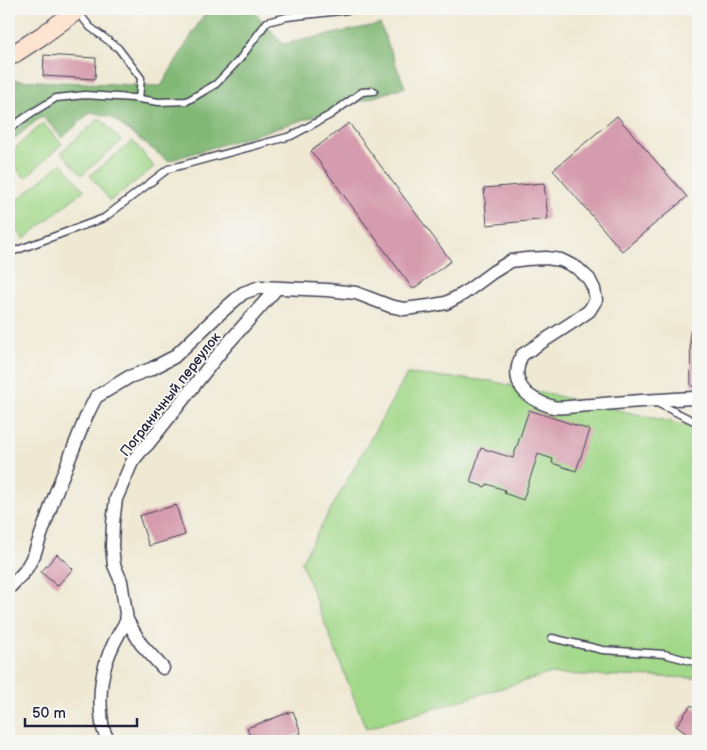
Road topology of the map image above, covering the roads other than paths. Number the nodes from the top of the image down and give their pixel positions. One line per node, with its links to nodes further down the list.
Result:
1 (358, 9): 5 (lane)
2 (78, 10): 3 (street); 5 (lane)
3 (9, 57)
4 (374, 91): 7 (lane)
5 (138, 99): 6 (lane)
6 (9, 129)
7 (9, 253)
8 (276, 288): 10 (street); 12 (street); 13 (street, Пограничный переулок)
9 (698, 398): 10 (street)
10 (649, 400): 11 (lane)
11 (698, 422)
12 (9, 588)
13 (127, 620): 16 (street, Пограничный переулок); 17 (street)
14 (552, 638): 15 (lane)
15 (698, 663)
16 (163, 668)
17 (109, 741)

